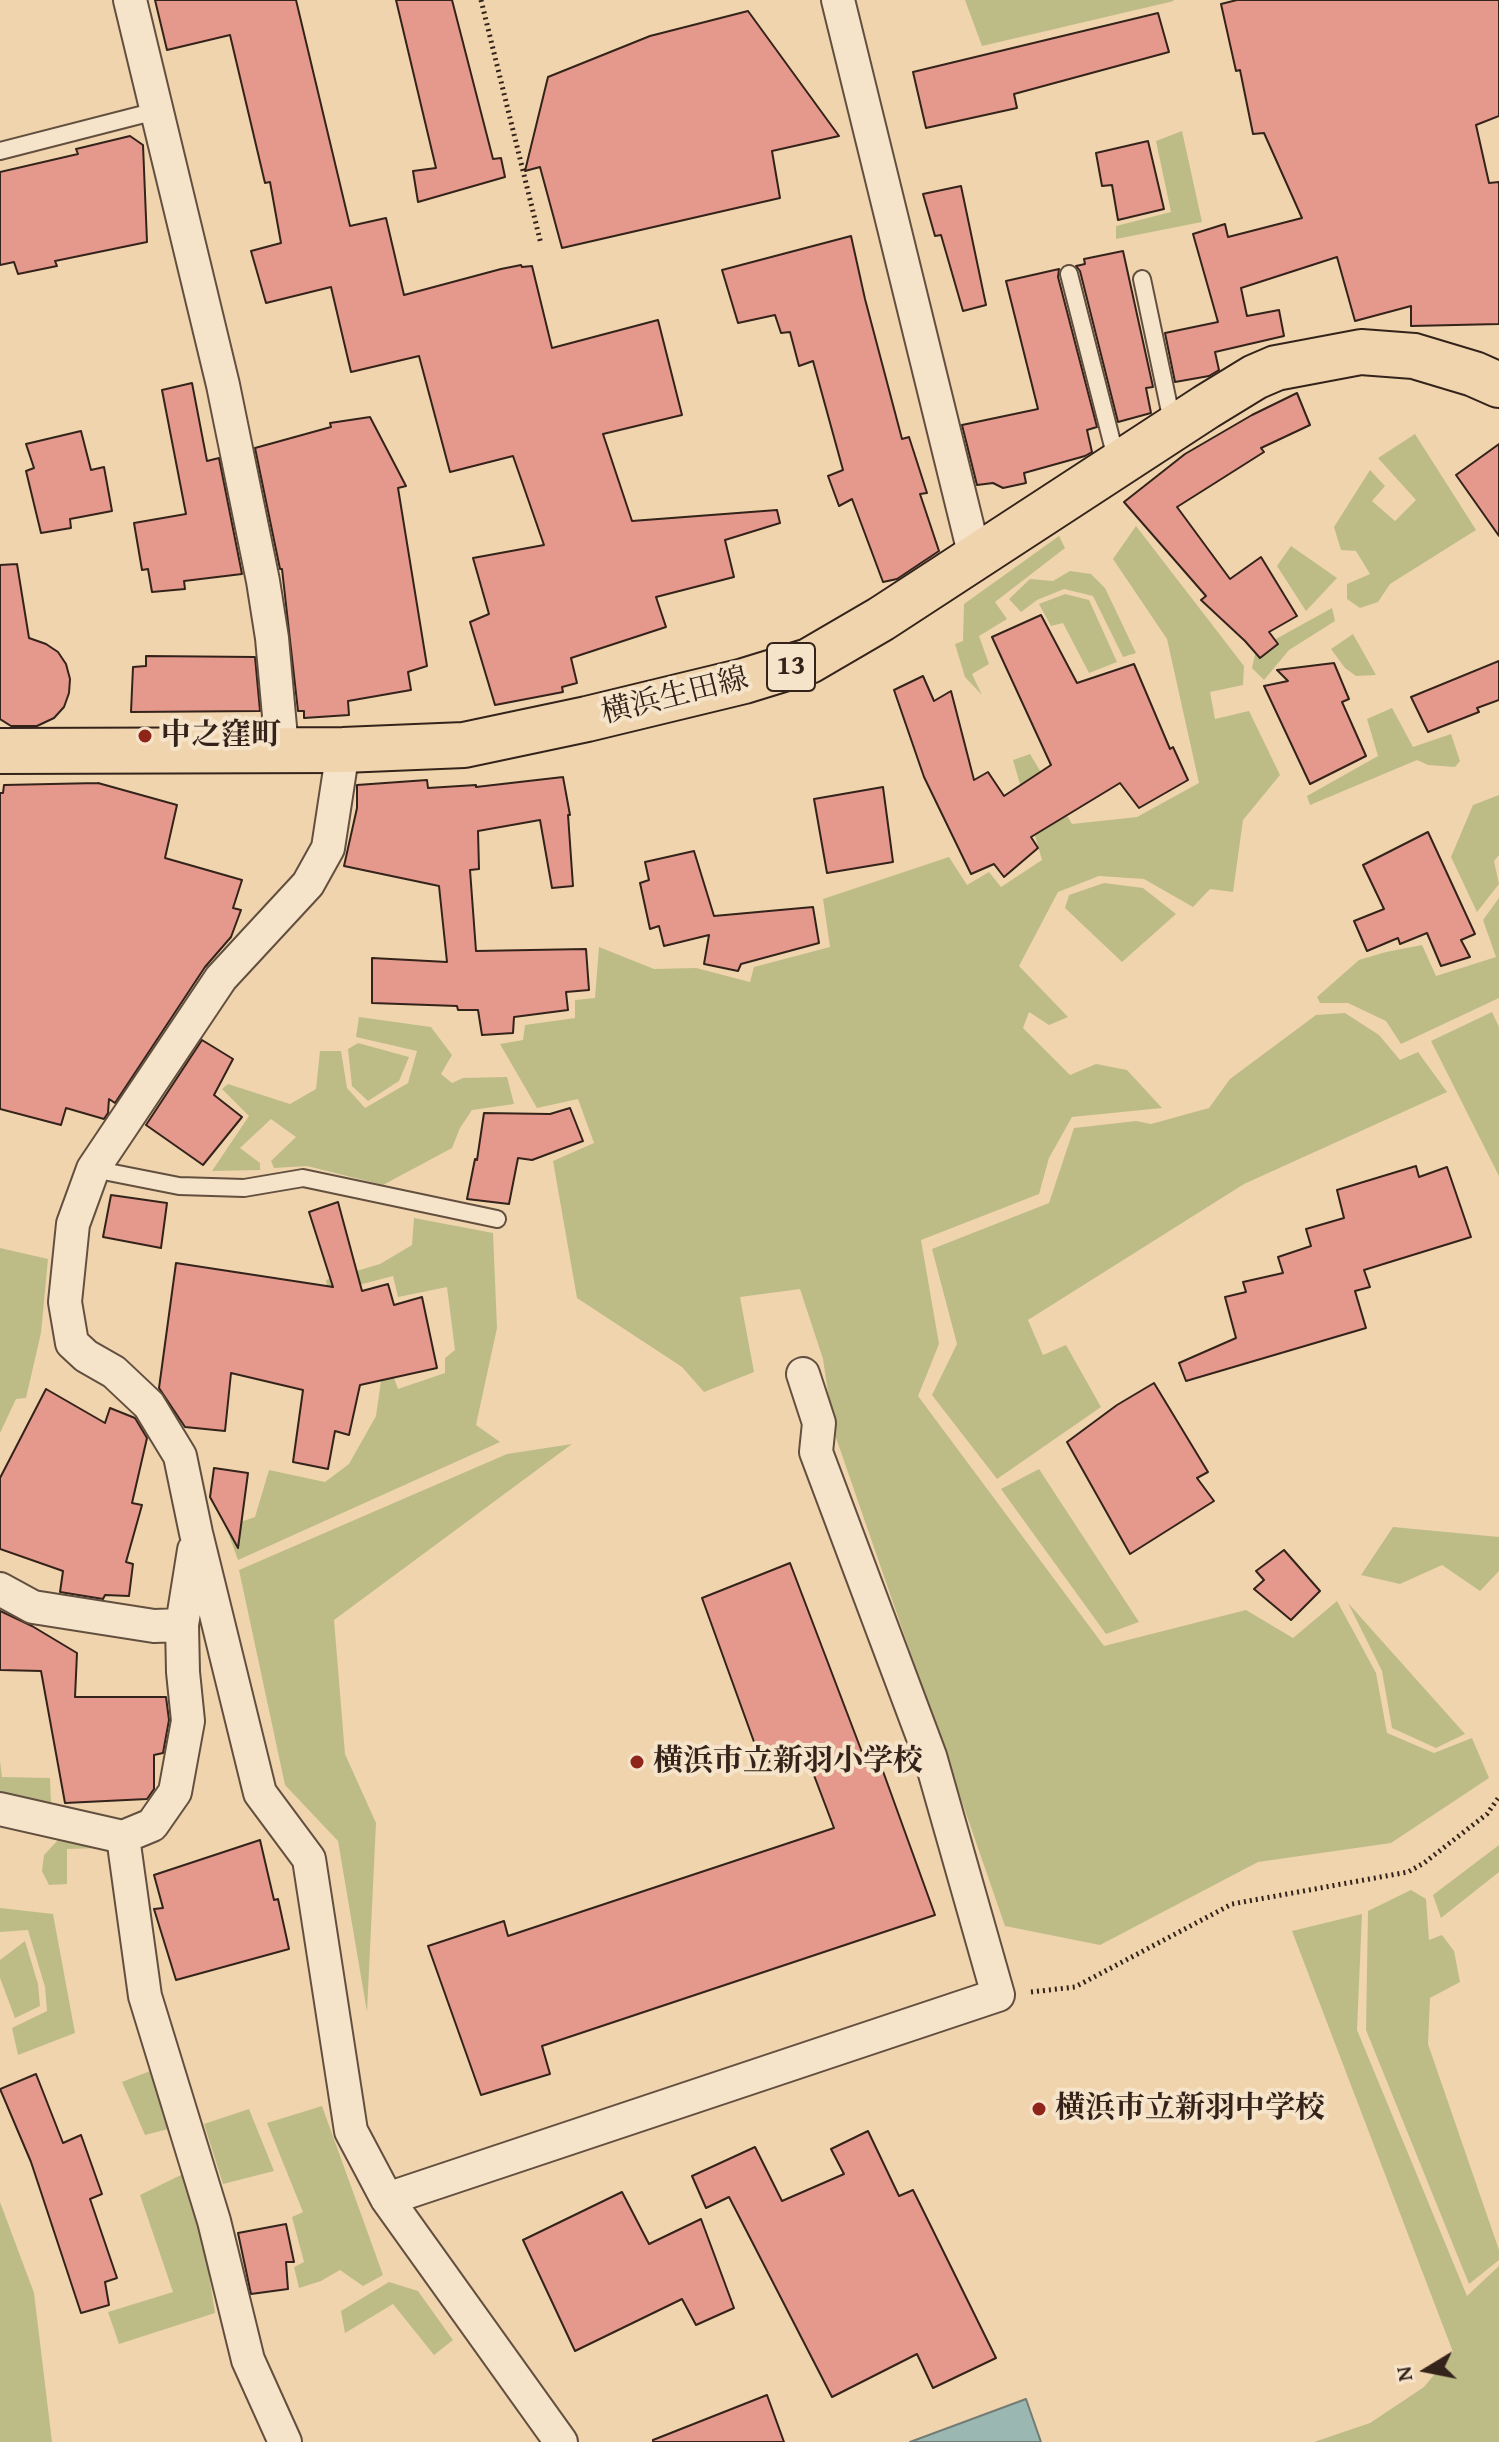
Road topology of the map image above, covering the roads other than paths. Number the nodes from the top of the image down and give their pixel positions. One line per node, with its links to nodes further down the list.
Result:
1 (130, 0): 3 (street)
2 (838, 0): 10 (street)
3 (156, 111): 4 (lane); 11 (street)
4 (0, 151)
5 (1069, 274): 9 (lane)
6 (1142, 279): 8 (lane)
7 (1499, 385): 8 (main road, 横浜生田線 / 13)
8 (1173, 428): 9 (main road, 横浜生田線 / 13)
9 (1118, 464): 10 (main road, 横浜生田線 / 13)
10 (975, 557): 12 (main road, 横浜生田線 / 13)
11 (282, 749): 12 (main road, 横浜生田線 / 13); 13 (main road, 横浜生田線 / 13)
12 (343, 750): 14 (street)
13 (0, 751)
14 (93, 1169): 15 (lane); 17 (street)
15 (497, 1219)
16 (803, 1374): 22 (street)
17 (196, 1533): 19 (street); 22 (street)
18 (0, 1589): 19 (street)
19 (182, 1625): 21 (street)
20 (8, 1815): 21 (street)
21 (123, 1837): 23 (street)
22 (387, 2199): 24 (street)
23 (285, 2442)
24 (561, 2442)

